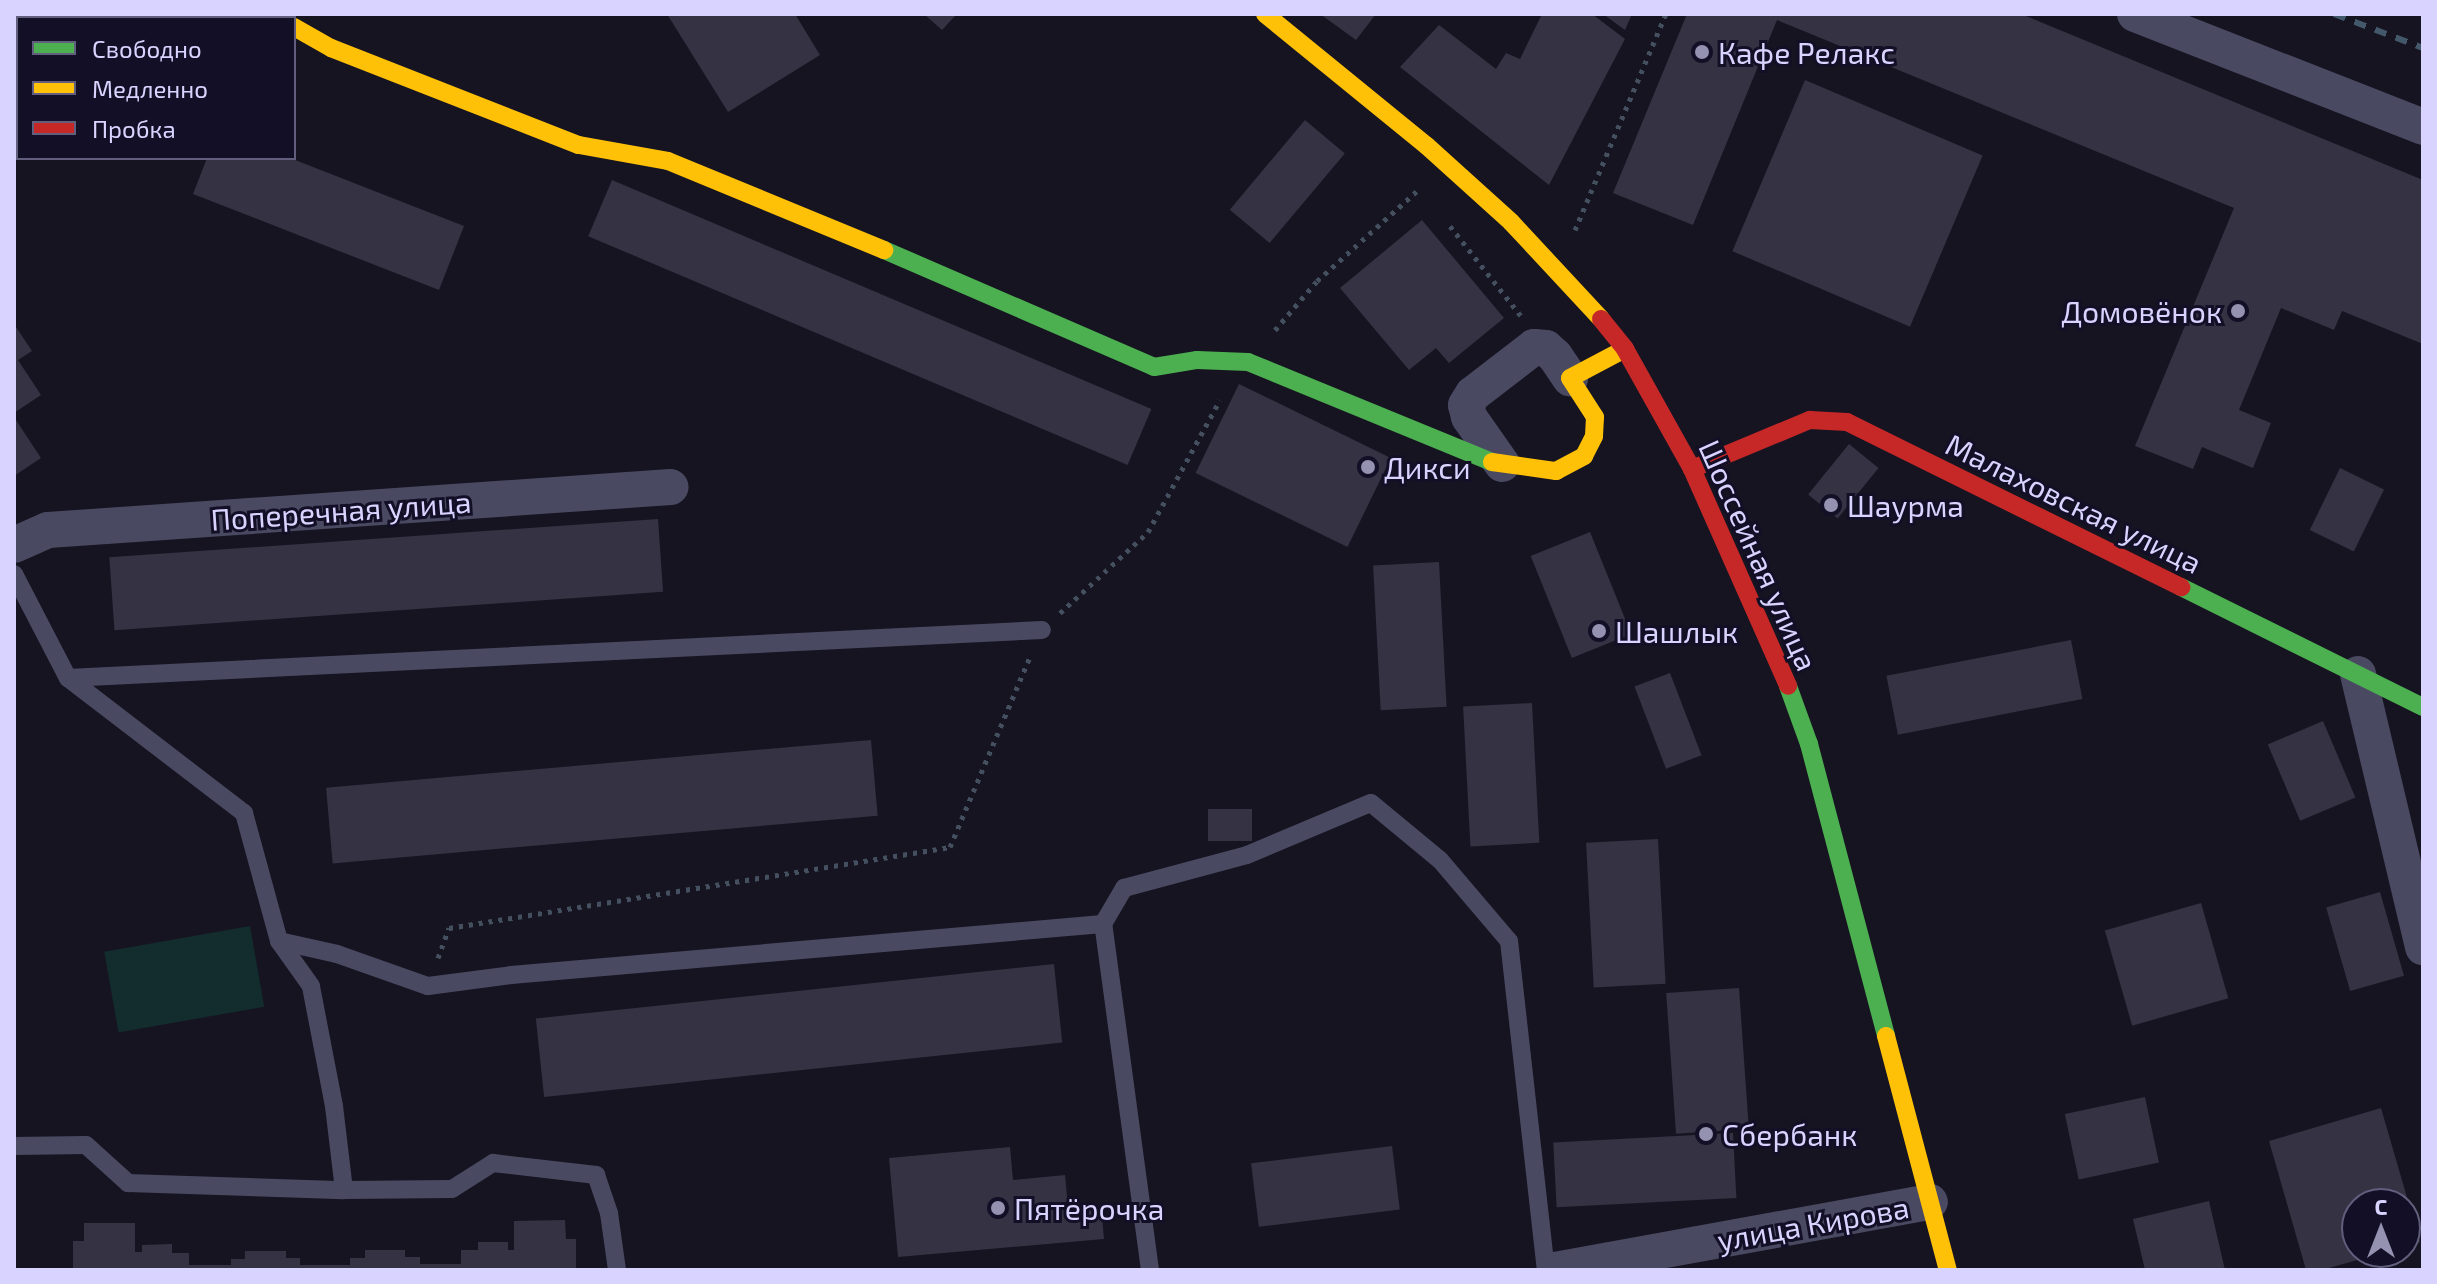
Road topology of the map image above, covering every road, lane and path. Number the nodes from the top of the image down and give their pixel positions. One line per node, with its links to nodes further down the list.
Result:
1 (1265, 14): 7 (street, Шоссейная улица)
2 (1666, 14): 6 (path)
3 (2135, 14): 5 (street)
4 (296, 28): 9 (street)
5 (2423, 127)
6 (1575, 232)
7 (1625, 349): 8 (street); 10 (street, Шоссейная улица)
8 (1570, 378): 9 (street); 9 (street)
9 (1502, 464)
10 (1692, 469): 15 (street, Малаховская улица); 23 (street, Шоссейная улица)
11 (671, 487): 12 (street, Поперечная улица)
12 (14, 545)
13 (14, 574): 16 (lane)
14 (1042, 630): 16 (lane)
15 (2358, 674): 17 (street, Малаховская улица); 20 (street)
16 (68, 678): 19 (lane)
17 (2423, 707)
18 (1103, 924): 19 (lane); 25 (lane); 26 (lane)
19 (279, 941): 22 (lane)
20 (2423, 947)
21 (14, 1146): 22 (lane)
22 (344, 1190): 24 (lane)
23 (1930, 1202): 27 (street, улица Кирова); 28 (street, Шоссейная улица)
24 (617, 1270)
25 (1150, 1270)
26 (1546, 1270)
27 (1555, 1270)
28 (1948, 1270)

